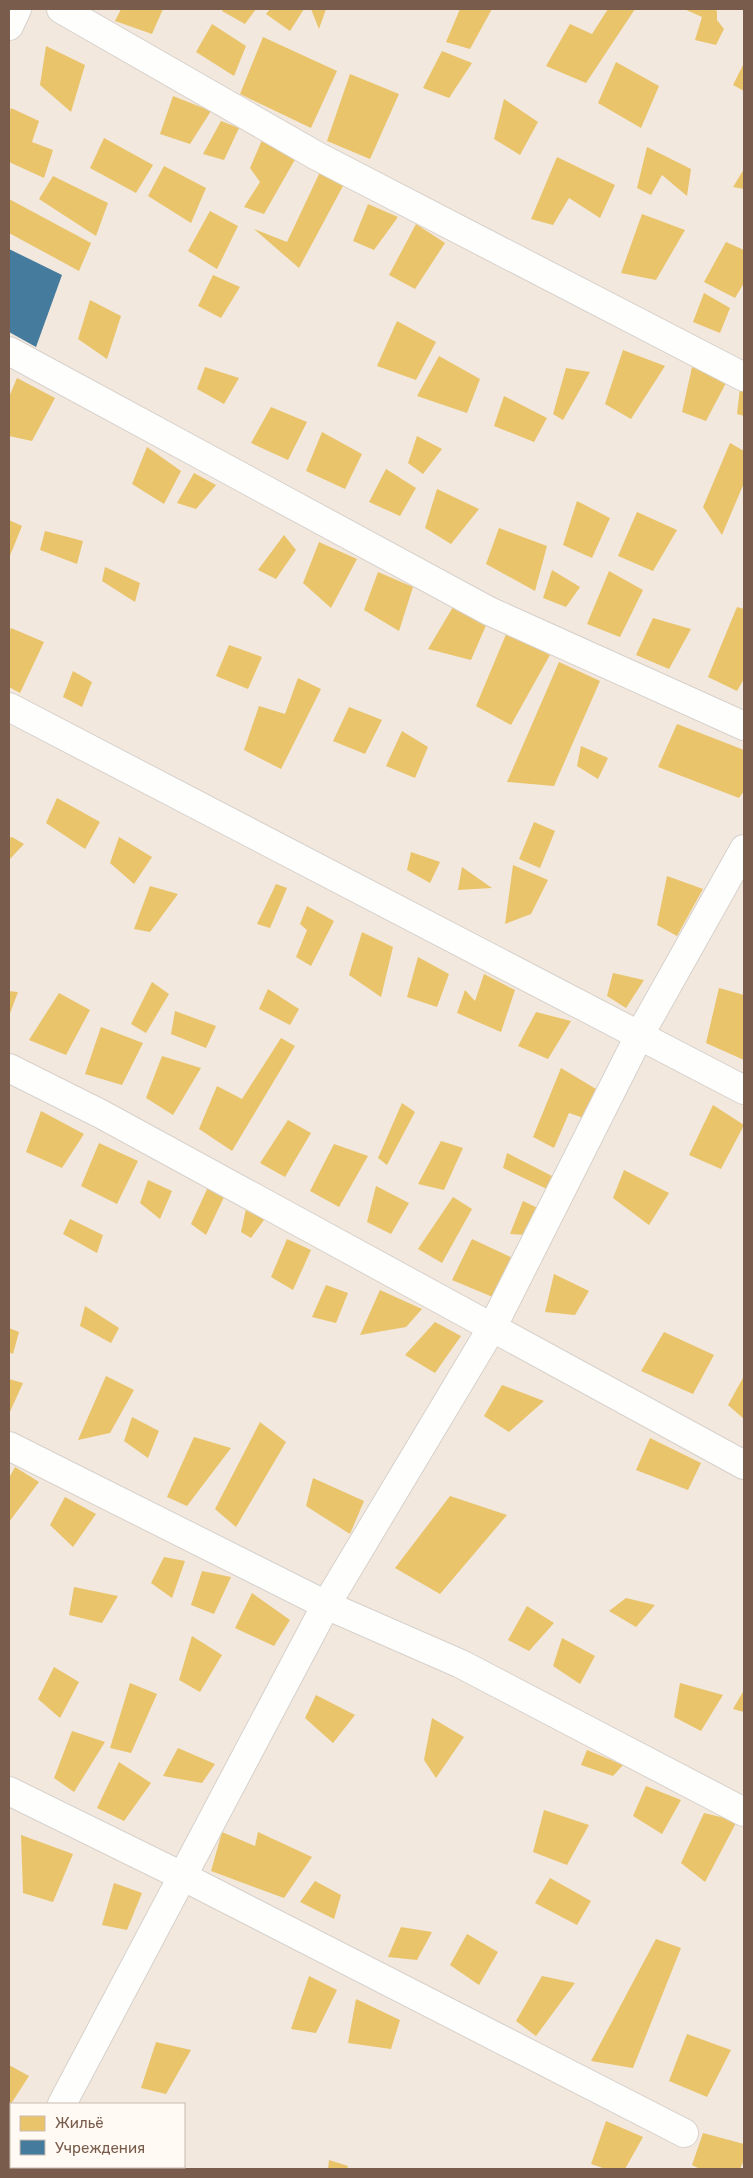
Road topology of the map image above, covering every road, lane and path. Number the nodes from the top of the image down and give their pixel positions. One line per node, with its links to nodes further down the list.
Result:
1 (17, 9): 3 (street)
2 (61, 9): 5 (street)
3 (9, 26)
4 (9, 351): 7 (street)
5 (744, 377)
6 (9, 707): 9 (street)
7 (744, 726)
8 (744, 849): 9 (street)
9 (639, 1036): 11 (street); 12 (street)
10 (9, 1068): 12 (street)
11 (744, 1090)
12 (493, 1326): 14 (street); 15 (street)
13 (9, 1446): 15 (street)
14 (744, 1465)
15 (326, 1605): 17 (street); 18 (street)
16 (9, 1791): 18 (street)
17 (744, 1812)
18 (182, 1876): 19 (street); 20 (street)
19 (63, 2103)
20 (684, 2133)

